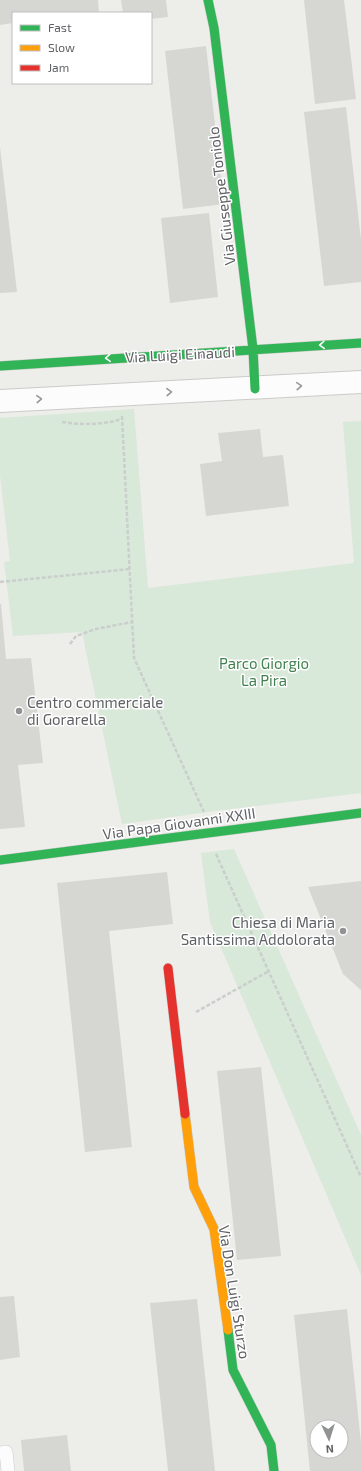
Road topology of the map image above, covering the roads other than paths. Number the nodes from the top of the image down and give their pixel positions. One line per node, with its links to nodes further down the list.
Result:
1 (208, 0): 3 (street, Via Giuseppe Toniolo)
2 (361, 342): 3 (street, Via Luigi Einaudi, one-way to 3)
3 (253, 349): 4 (street, Via Luigi Einaudi, one-way to 4); 6 (street, Via Giuseppe Toniolo)
4 (0, 366)
5 (361, 382): 6 (street, one-way to 5)
6 (255, 389): 7 (street, one-way to 6)
7 (0, 401)
8 (361, 813): 9 (street, Via Papa Giovanni XXIII)
9 (0, 860)
10 (168, 968): 13 (street, Via Don Luigi Sturzo)
11 (0, 1453): 12 (lane)
12 (8, 1471)
13 (274, 1471)

